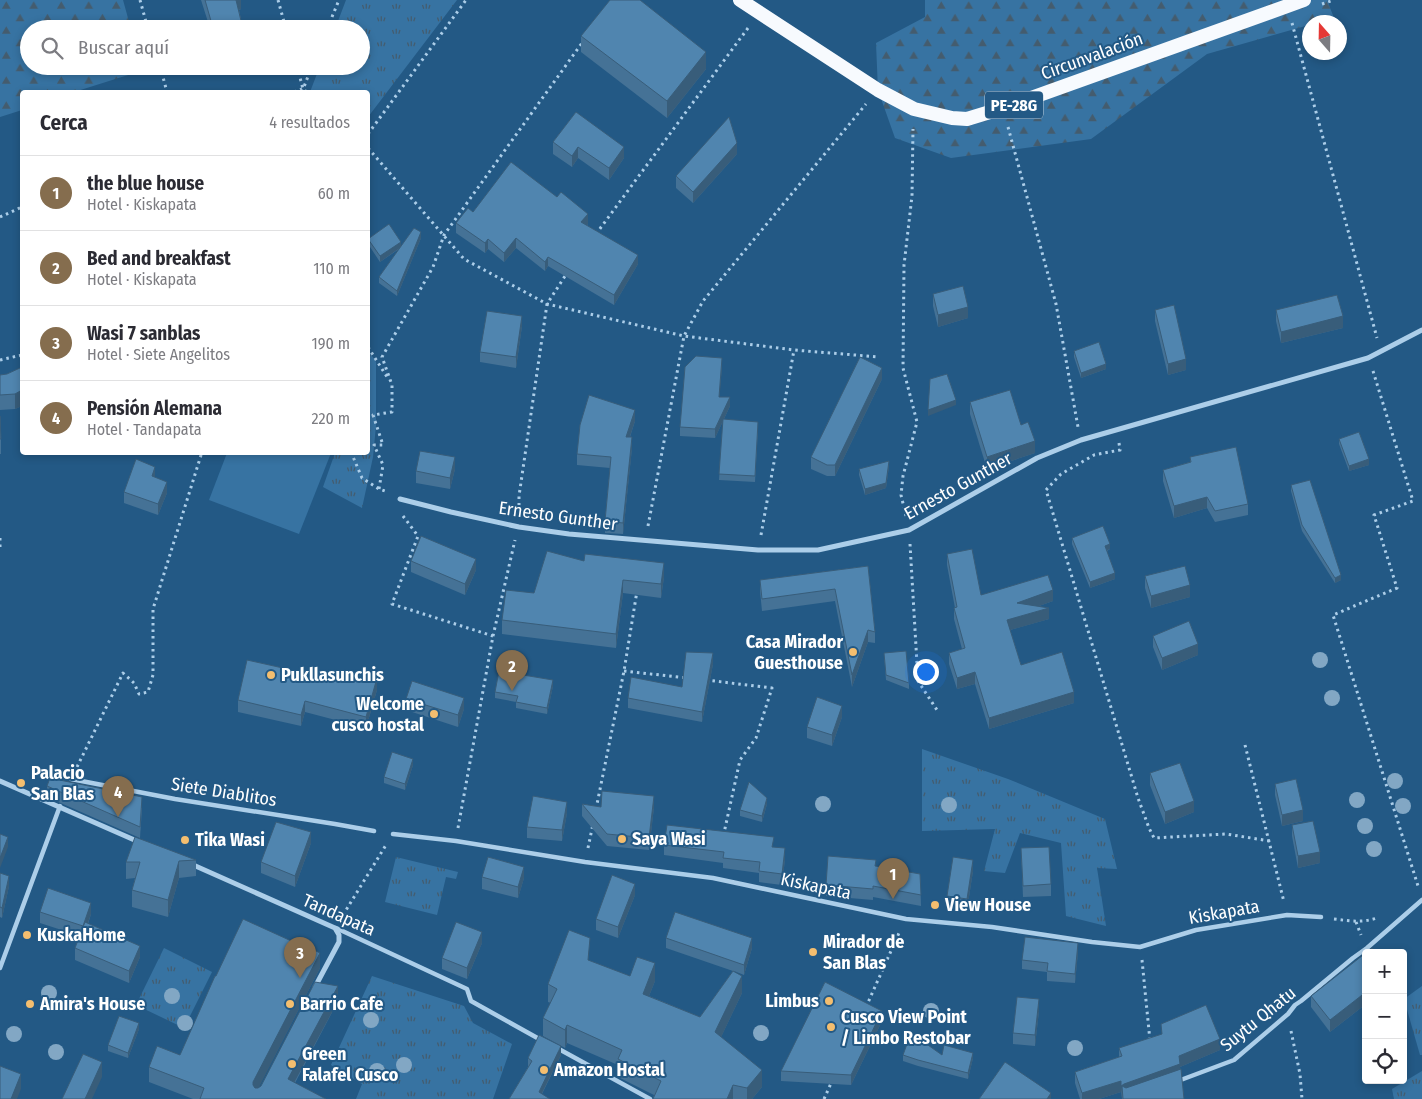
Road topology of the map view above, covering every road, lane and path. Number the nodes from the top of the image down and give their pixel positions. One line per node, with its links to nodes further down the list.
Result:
1 (140, 0): 11 (path)
2 (278, 0): 12 (path)
3 (339, 0): 13 (path)
4 (466, 0): 24 (path)
5 (740, 0): 10 (highway, Circunvalación / PE-28G)
6 (1304, 0): 8 (highway, Circunvalación / PE-28G)
7 (1334, 0): 9 (path)
8 (1287, 6): 10 (highway, Circunvalación / PE-28G); 36 (path)
9 (1316, 6)
10 (759, 13): 29 (path)
11 (146, 20)
12 (284, 20)
13 (331, 20)
14 (584, 40): 28 (path)
15 (162, 75): 18 (path)
16 (299, 75): 19 (path)
17 (308, 75): 20 (path)
18 (166, 90)
19 (302, 90)
20 (302, 90)
21 (871, 97): 33 (path)
22 (1006, 119): 43 (path)
23 (913, 128): 49 (path)
24 (370, 131)
25 (370, 150): 28 (path)
26 (20, 208): 27 (path)
27 (0, 217)
28 (444, 235): 31 (path); 41 (path)
29 (592, 239)
30 (569, 270): 31 (path)
31 (547, 304): 33 (path); 48 (path)
32 (1422, 330): 36 (street, Ernesto Gunther)
33 (684, 336): 35 (path); 51 (path)
34 (370, 350): 41 (path)
35 (794, 350): 38 (path); 53 (path)
36 (1381, 353): 39 (street, Ernesto Gunther)
37 (20, 355): 40 (path)
38 (879, 357)
39 (1368, 358): 42 (street, Ernesto Gunther); 74 (path)
40 (0, 360)
41 (392, 385): 46 (path)
42 (1118, 430): 43 (street, Ernesto Gunther); 70 (path)
43 (1081, 440): 49 (street, Ernesto Gunther)
44 (201, 455): 61 (path)
45 (352, 455): 46 (path)
46 (379, 489): 47 (path)
47 (400, 499): 48 (street, Ernesto Gunther); 55 (path)
48 (519, 527): 51 (street, Ernesto Gunther); 55 (path)
49 (909, 530): 53 (street, Ernesto Gunther); 59 (path)
50 (0, 538): 52 (path)
51 (646, 540): 53 (street, Ernesto Gunther)
52 (0, 548)
53 (758, 550)
54 (638, 587): 56 (path)
55 (493, 636): 68 (path)
56 (624, 672): 57 (path); 64 (path)
57 (693, 679)
58 (703, 680): 69 (path)
59 (937, 710)
60 (1245, 745): 70 (path)
61 (71, 779): 66 (street, Siete Diablitos)
62 (0, 781): 63 (street)
63 (60, 806): 71 (street); 82 (street)
64 (595, 814)
65 (593, 824): 73 (path)
66 (374, 831)
67 (393, 834): 68 (street, Kiskapata); 80 (path)
68 (456, 841): 73 (street, Kiskapata)
69 (722, 841)
70 (1270, 841): 76 (path)
71 (148, 846)
72 (184, 861): 80 (street, Tandapata)
73 (585, 862): 78 (street, Kiskapata)
74 (1419, 888)
75 (1422, 900): 85 (street, Suytu Qhatu)
76 (1288, 915): 77 (street, Kiskapata); 81 (street, Kiskapata)
77 (1321, 917): 79 (path)
78 (906, 919): 81 (street, Kiskapata); 84 (path)
79 (1356, 922)
80 (335, 928): 83 (street); 89 (street, Tandapata)
81 (1140, 947): 86 (path)
82 (0, 968)
83 (312, 995)
84 (866, 1008)
85 (1288, 1014): 88 (street, Suytu Qhatu); 91 (path)
86 (1150, 1042)
87 (833, 1079): 90 (path)
88 (1173, 1083)
89 (650, 1099)
90 (824, 1099)
91 (1302, 1099)

